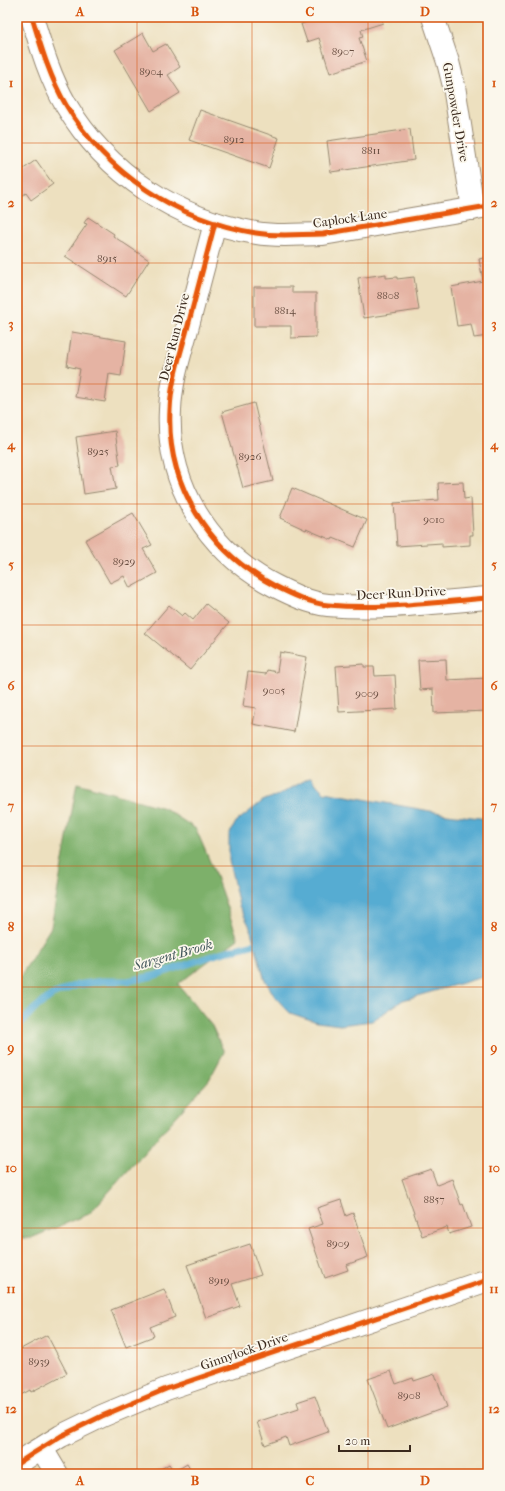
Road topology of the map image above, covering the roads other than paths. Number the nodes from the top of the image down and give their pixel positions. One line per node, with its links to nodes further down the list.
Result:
1 (32, 17): 4 (street)
2 (433, 17): 3 (street, Gunpowder Drive)
3 (480, 208): 4 (street, Caplock Lane)
4 (215, 223): 5 (street, Deer Run Drive)
5 (488, 598)
6 (488, 1280): 7 (street, Ginnylock Drive)
7 (42, 1449): 8 (street, Ginnylock Drive); 9 (street)
8 (17, 1464)
9 (56, 1474)

